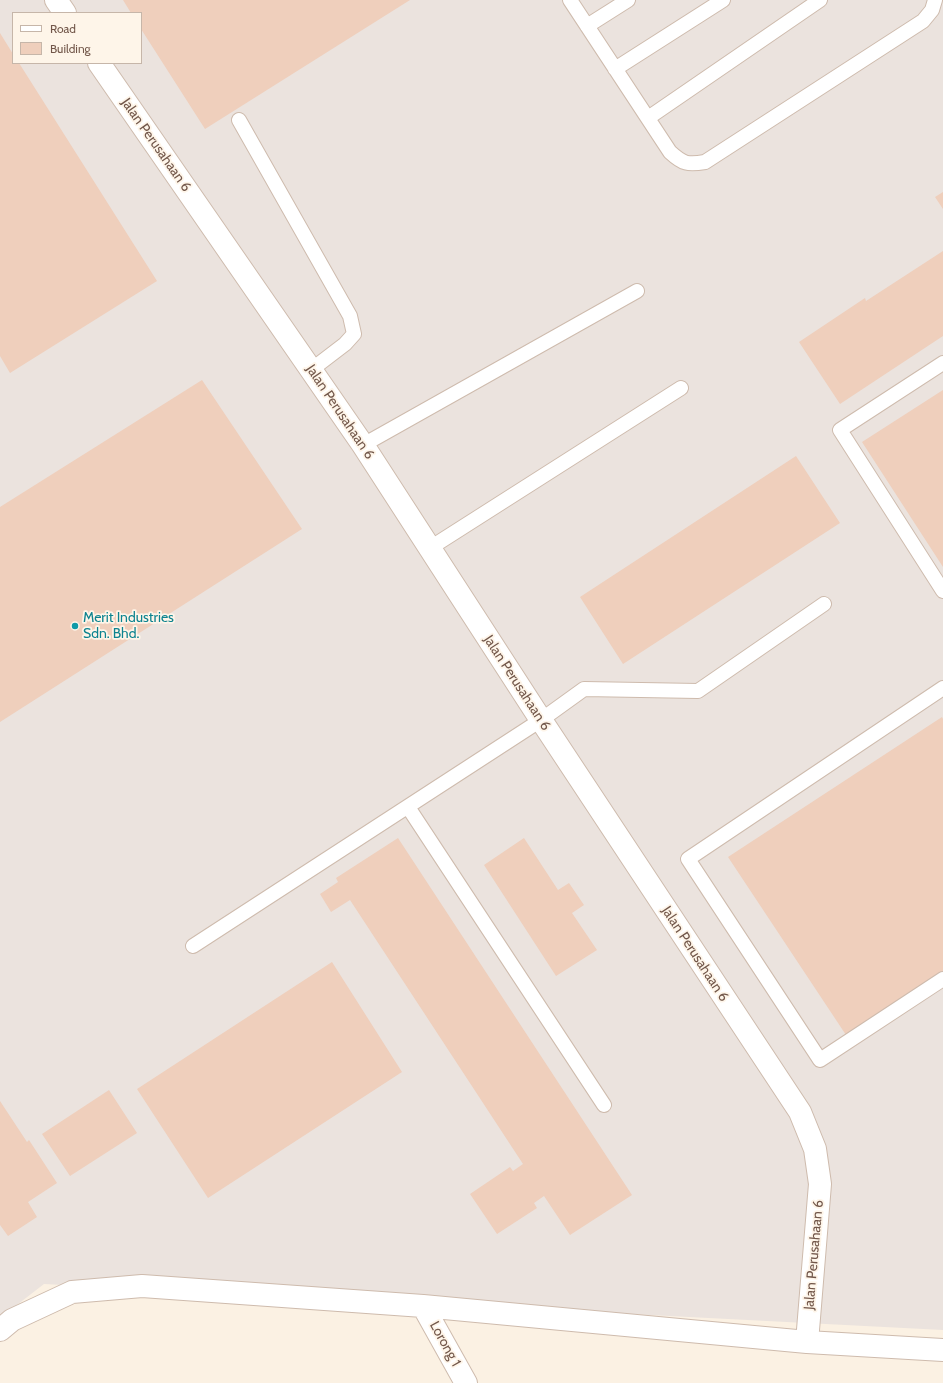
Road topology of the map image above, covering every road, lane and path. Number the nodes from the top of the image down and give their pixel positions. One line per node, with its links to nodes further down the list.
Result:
1 (56, 0): 7 (street)
2 (570, 0): 8 (lane)
3 (628, 0): 8 (lane)
4 (723, 0): 10 (lane)
5 (820, 0): 11 (lane)
6 (935, 0): 11 (lane)
7 (64, 12)
8 (587, 26): 10 (lane)
9 (101, 64): 15 (street, Jalan Perusahaan 6)
10 (615, 69): 11 (lane)
11 (648, 118)
12 (239, 120): 15 (lane)
13 (637, 291): 17 (lane)
14 (943, 363): 19 (lane)
15 (311, 370): 17 (street, Jalan Perusahaan 6)
16 (681, 388): 18 (lane)
17 (363, 445): 18 (street, Jalan Perusahaan 6)
18 (430, 548): 22 (street, Jalan Perusahaan 6)
19 (943, 591)
20 (824, 604): 22 (lane)
21 (943, 688): 25 (lane)
22 (541, 720): 23 (lane); 29 (street, Jalan Perusahaan 6)
23 (408, 807): 24 (lane); 26 (lane)
24 (193, 946)
25 (943, 979)
26 (604, 1105)
27 (423, 1306): 28 (street); 29 (street); 31 (street, Lorong 1)
28 (0, 1330)
29 (807, 1342): 30 (street)
30 (943, 1350)
31 (466, 1383)

